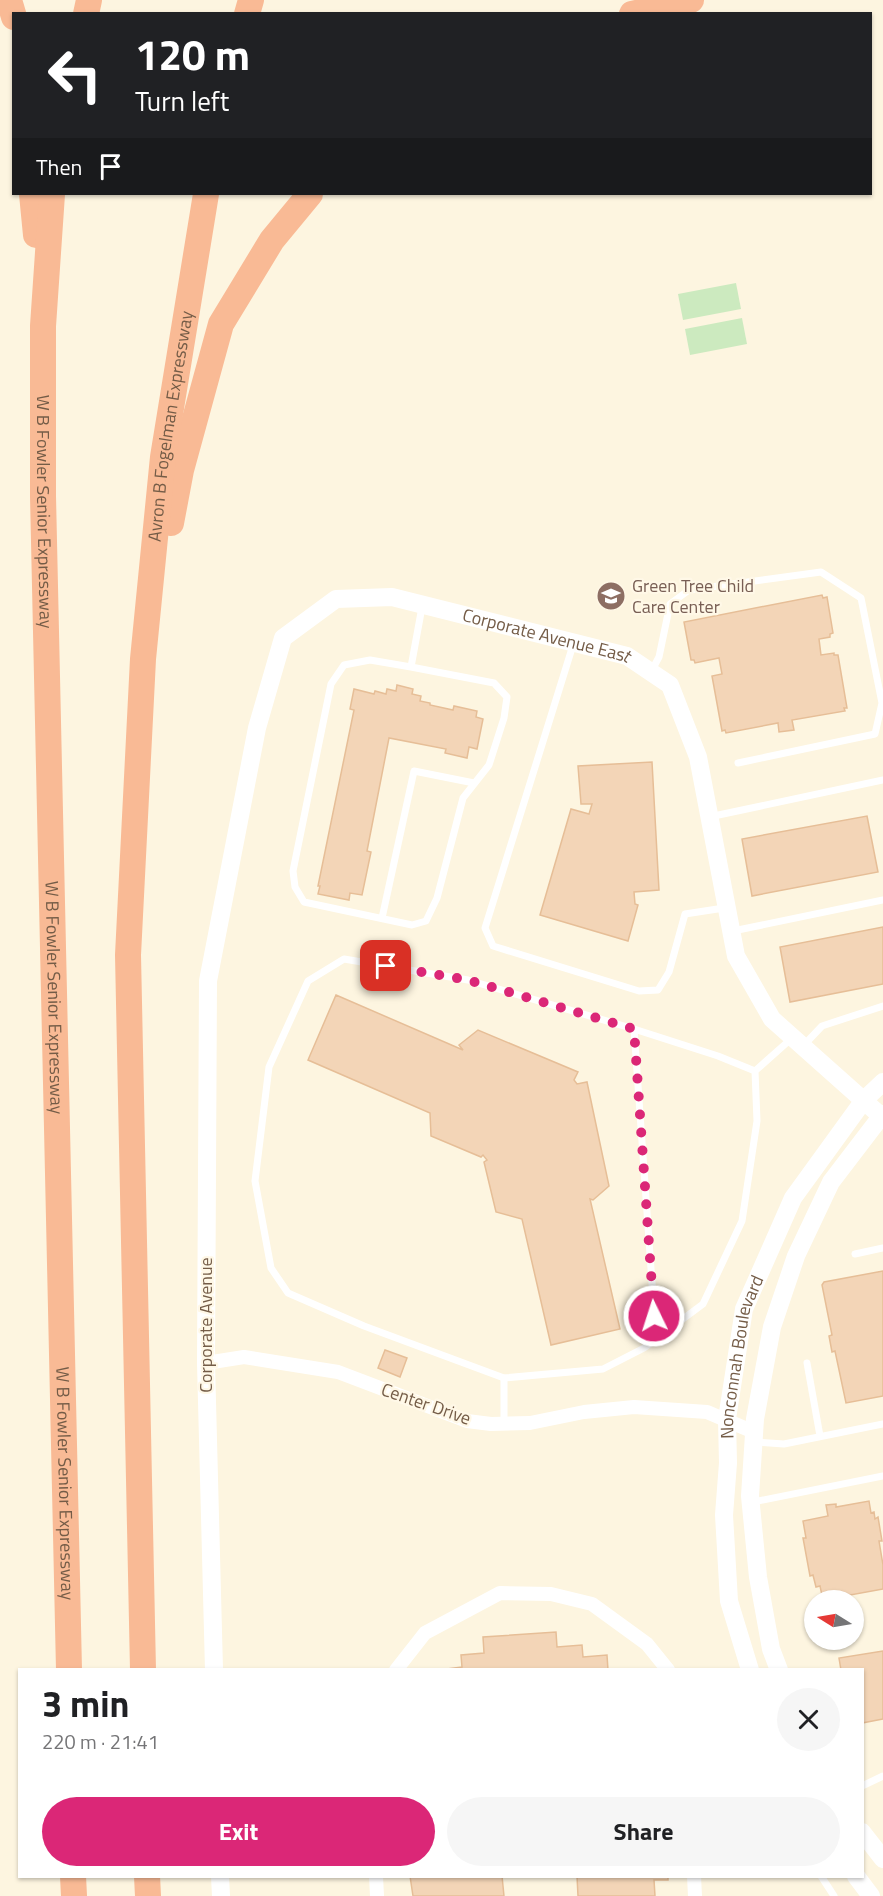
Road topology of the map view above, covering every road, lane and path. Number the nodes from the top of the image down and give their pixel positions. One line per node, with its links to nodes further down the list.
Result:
1 (691, 0): 2 (highway)
2 (640, 12)
3 (32, 195): 7 (highway)
4 (51, 195): 7 (highway)
5 (206, 195): 10 (highway, Avron B Fogelman Expressway)
6 (309, 195): 10 (highway)
7 (42, 326): 42 (highway, W B Fowler Senior Expressway)
8 (423, 604): 9 (street, Corporate Avenue East); 11 (lane); 21 (street, Corporate Avenue East)
9 (573, 642): 12 (street, Corporate Avenue East); 18 (lane)
10 (143, 658): 43 (highway)
11 (411, 667): 15 (lane); 19 (lane)
12 (651, 672): 13 (lane); 16 (street, Corporate Avenue East)
13 (738, 763)
14 (883, 780): 16 (lane)
15 (474, 783): 19 (lane); 19 (lane)
16 (709, 817): 18 (street, Corporate Avenue East)
17 (883, 900): 20 (lane)
18 (726, 908): 20 (street, Corporate Avenue East)
19 (382, 918)
20 (731, 931): 24 (street, Corporate Avenue East)
21 (208, 981): 32 (street, Corporate Avenue)
22 (883, 1006): 24 (lane)
23 (634, 1029): 25 (lane); 31 (lane); 34 (lane)
24 (798, 1041): 25 (lane); 27 (street, Corporate Avenue East)
25 (754, 1071): 31 (lane)
26 (883, 1082): 27 (street, Nonconnah Boulevard)
27 (864, 1100): 28 (street, Corporate Avenue East); 35 (street, Nonconnah Boulevard)
28 (882, 1116): 39 (street, Nonconnah Boulevard)
29 (883, 1248): 30 (lane)
30 (855, 1254)
31 (656, 1339): 34 (lane)
32 (206, 1363): 36 (street, Center Drive); 44 (street, Corporate Avenue)
33 (807, 1363): 38 (lane)
34 (504, 1378): 36 (lane)
35 (727, 1419): 36 (street, Center Drive); 39 (street, Center Drive); 47 (street, Nonconnah Boulevard)
36 (504, 1424)
37 (883, 1424): 38 (lane)
38 (820, 1436): 39 (lane)
39 (753, 1437): 41 (street, Nonconnah Boulevard)
40 (883, 1476): 41 (lane)
41 (750, 1503): 48 (street, Nonconnah Boulevard)
42 (69, 1668)
43 (143, 1668)
44 (214, 1668)
45 (398, 1668): 46 (street)
46 (666, 1668)
47 (749, 1668)
48 (778, 1668)
49 (883, 1776): 50 (lane)
50 (864, 1785)
51 (864, 1835): 52 (street)
52 (883, 1859)
53 (73, 1878): 60 (highway)
54 (147, 1878): 61 (highway)
55 (220, 1878): 62 (street)
56 (376, 1878): 63 (street)
57 (694, 1878): 64 (street)
58 (821, 1878): 65 (lane)
59 (857, 1878): 66 (street)
60 (74, 1896)
61 (148, 1896)
62 (221, 1896)
63 (377, 1896)
64 (695, 1896)
65 (834, 1896)
66 (871, 1896)

